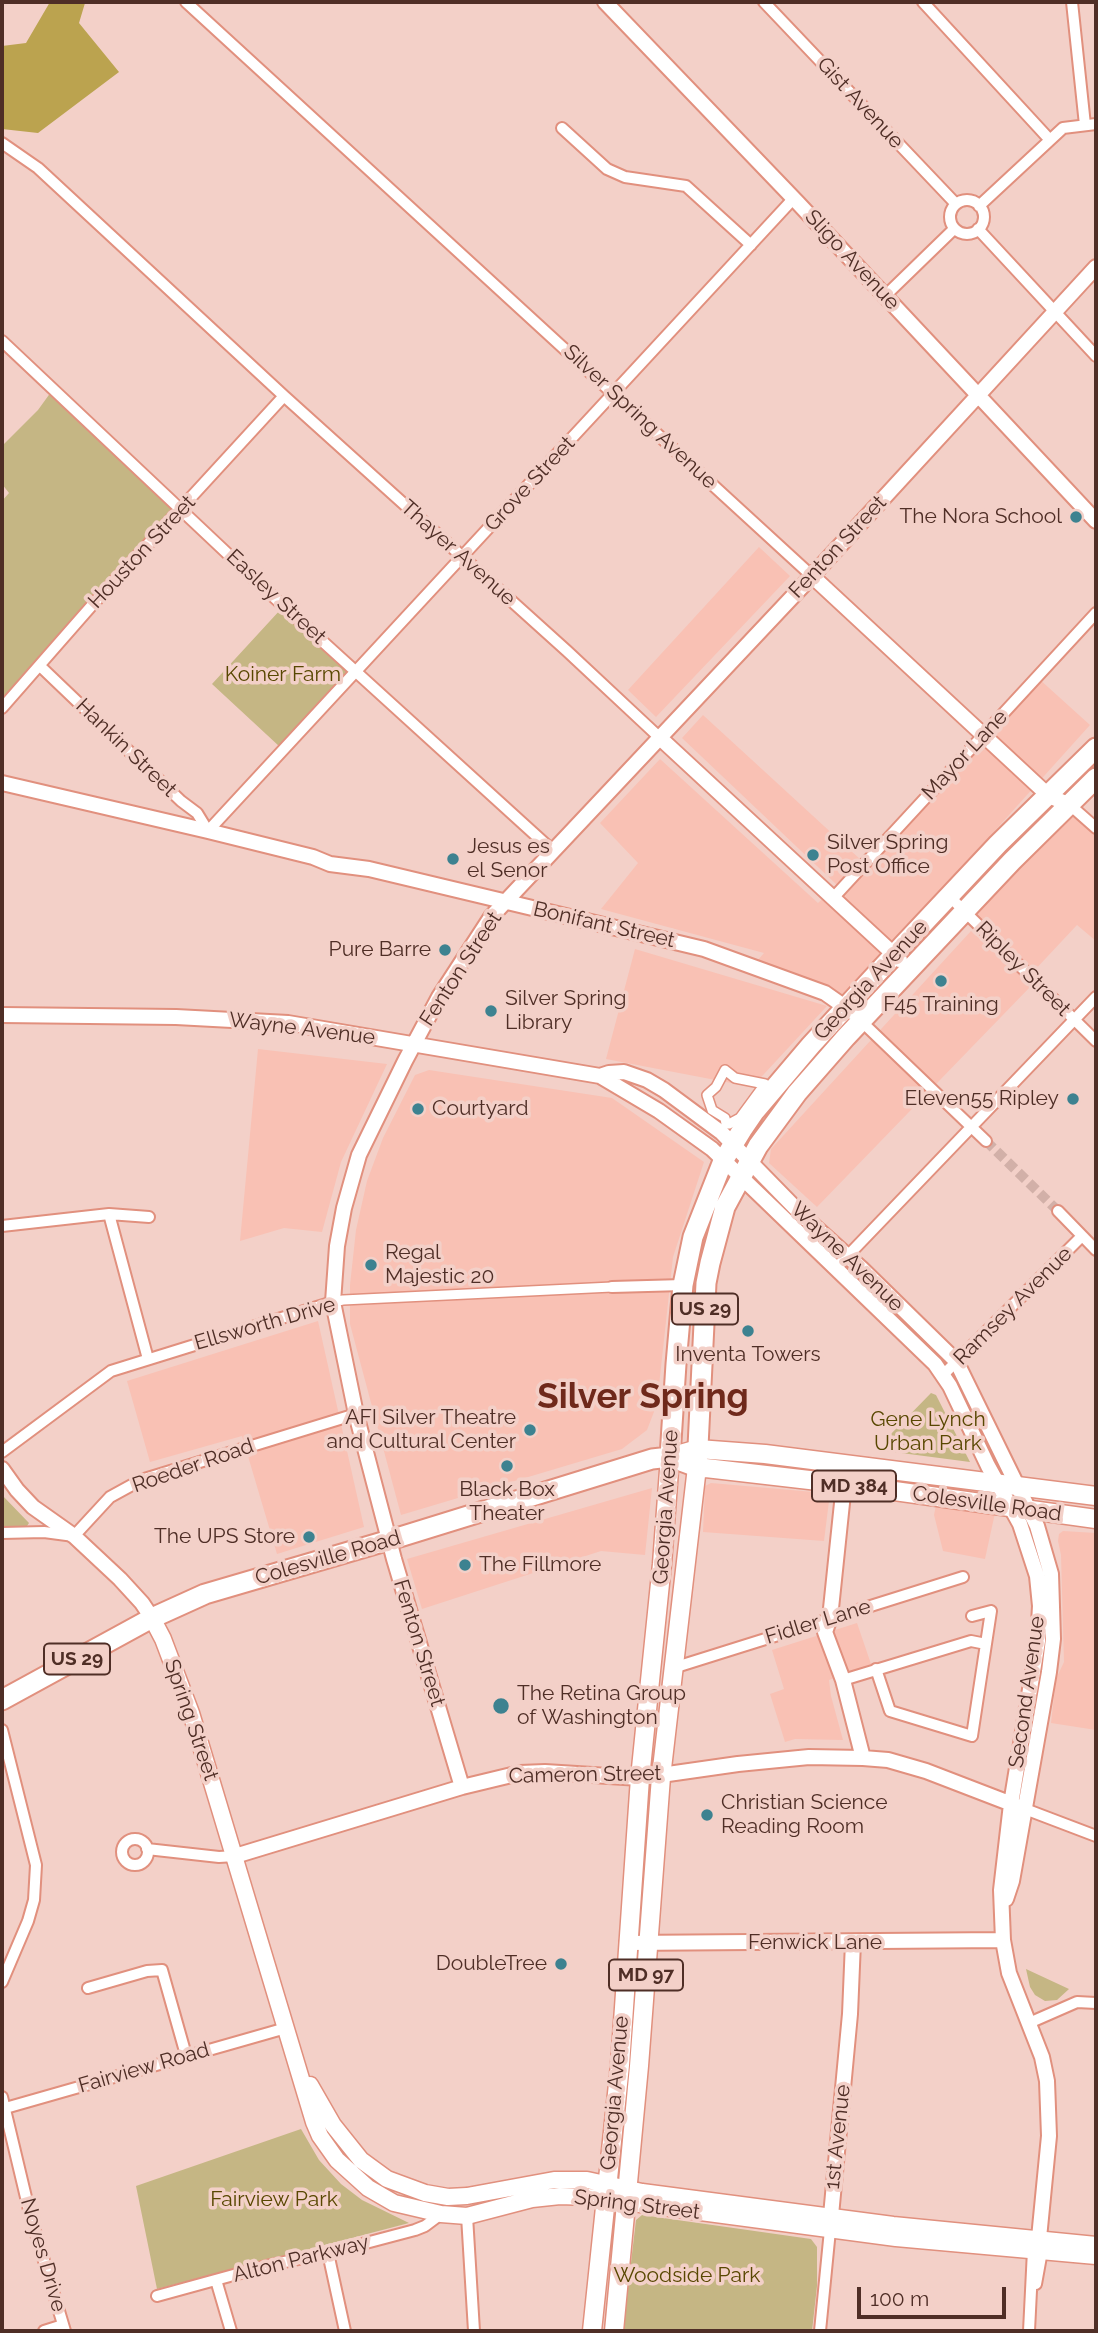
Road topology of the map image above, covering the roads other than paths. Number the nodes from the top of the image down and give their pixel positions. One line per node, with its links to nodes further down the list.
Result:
1 (186, 2): 21 (street, Silver Spring Avenue)
2 (605, 2): 10 (street, Sligo Avenue)
3 (764, 2): 11 (street, Gist Avenue)
4 (923, 2): 8 (street)
5 (1072, 2): 6 (street)
6 (1090, 124): 8 (street)
7 (562, 128): 15 (street)
8 (1050, 140): 12 (street)
9 (2, 143): 23 (street, Thayer Avenue)
10 (794, 198): 15 (street, Grove Street); 17 (street, Sligo Avenue)
11 (956, 204): 12 (street); 13 (street)
12 (979, 205): 14 (street)
13 (954, 229): 14 (street); 17 (street)
14 (978, 229): 18 (street)
15 (751, 244): 21 (street, Grove Street)
16 (1096, 267): 18 (street, Fenton Street)
17 (886, 295): 22 (street, Sligo Avenue)
18 (1055, 312): 20 (street); 22 (street, Fenton Street)
19 (2, 341): 24 (street, Easley Street)
20 (1096, 356)
21 (614, 393): 26 (street, Grove Street); 27 (street, Silver Spring Avenue)
22 (978, 395): 25 (street, Sligo Avenue); 27 (street, Fenton Street)
23 (284, 397): 24 (street, Houston Street); 26 (street, Thayer Avenue)
24 (182, 509): 29 (street, Houston Street); 30 (street, Easley Street)
25 (1096, 521)
26 (463, 556): 30 (street, Grove Street); 33 (street, Thayer Avenue)
27 (812, 576): 32 (street, Silver Spring Avenue); 33 (street, Fenton Street)
28 (1096, 613): 32 (street, Mayor Lane)
29 (40, 666): 31 (street, Houston Street); 40 (street, Hankin Street)
30 (357, 671): 40 (street, Grove Street); 41 (street, Easley Street)
31 (2, 708)
32 (984, 734): 37 (street, Silver Spring Avenue); 43 (street, Mayor Lane)
33 (659, 737): 41 (street, Fenton Street); 43 (street, Thayer Avenue)
34 (1096, 748): 37 (highway, Georgia Avenue / US 29)
35 (1096, 778): 38 (highway, Georgia Avenue / US 29)
36 (2, 783): 40 (street, Bonifant Street)
37 (1049, 796): 38 (street, Silver Spring Avenue); 42 (highway, Georgia Avenue / US 29)
38 (1070, 805): 39 (street, Silver Spring Avenue); 45 (highway, Georgia Avenue / US 29)
39 (1096, 828)
40 (208, 831): 44 (street, Bonifant Street)
41 (552, 850): 44 (street, Fenton Street)
42 (949, 896): 45 (street, Ripley Street); 46 (highway, Georgia Avenue / US 29)
43 (834, 897): 46 (street, Thayer Avenue)
44 (504, 902): 49 (street, Bonifant Street); 54 (street, Fenton Street)
45 (964, 911): 47 (highway, Georgia Avenue / US 29); 51 (street, Ripley Street)
46 (895, 955): 47 (street, Thayer Avenue); 49 (highway, Georgia Avenue / US 29)
47 (910, 969): 52 (highway, Georgia Avenue / US 29)
48 (1096, 997): 51 (street)
49 (847, 1006): 52 (street, Bonifant Street); 59 (highway, Georgia Avenue / US 29)
50 (2, 1015): 54 (street, Wayne Avenue)
51 (1074, 1020): 53 (street, Ripley Street); 57 (street)
52 (861, 1021): 57 (street, Bonifant Street); 60 (highway, Georgia Avenue / US 29)
53 (1096, 1041)
54 (415, 1044): 55 (street, Wayne Avenue); 71 (street, Fenton Street)
55 (600, 1076): 59 (street, Wayne Avenue); 59 (street, Wayne Avenue)
56 (707, 1095): 56 (street)
57 (972, 1128): 58 (street, Bonifant Street); 67 (street)
58 (986, 1141)
59 (728, 1153): 60 (street, Wayne Avenue); 69 (highway, Georgia Avenue / US 29)
60 (745, 1169): 67 (street, Wayne Avenue); 68 (street, Wayne Avenue); 78 (highway, Georgia Avenue / US 29)
61 (1058, 1211): 65 (street)
62 (109, 1214): 63 (street); 64 (street); 72 (street)
63 (149, 1217)
64 (2, 1227)
65 (1082, 1236): 66 (street); 73 (street, Ramsey Avenue)
66 (1096, 1250)
67 (848, 1257): 68 (street); 73 (street, Wayne Avenue)
68 (836, 1268): 74 (street, Wayne Avenue)
69 (683, 1285): 70 (street, Ellsworth Drive); 77 (highway, Georgia Avenue / US 29)
70 (612, 1287): 71 (street, Ellsworth Drive)
71 (333, 1302): 72 (street, Ellsworth Drive); 75 (street, Fenton Street)
72 (148, 1359): 76 (street, Ellsworth Drive)
73 (957, 1362): 74 (street, Ramsey Avenue); 82 (street, Wayne Avenue)
74 (943, 1375): 81 (street, Wayne Avenue)
75 (356, 1414): 87 (street, Roeder Road); 88 (street, Fenton Street)
76 (2, 1452)
77 (670, 1457): 78 (highway, Colesville Road); 88 (highway, Colesville Road / US 29); 93 (main road, Georgia Avenue / MD 97)
78 (698, 1458): 80 (main road, Colesville Road / MD 384); 81 (main road, Colesville Road / MD 384); 95 (main road, Georgia Avenue / MD 97)
79 (2, 1469): 87 (street, Spring Street)
80 (844, 1484): 84 (main road, Colesville Road / MD 384); 92 (street)
81 (999, 1484): 82 (main road, Colesville Road / MD 384); 84 (street, Second Avenue)
82 (1017, 1486): 83 (main road, Colesville Road / MD 384); 84 (street, Wayne Avenue)
83 (1096, 1496)
84 (1021, 1509): 85 (main road, Colesville Road / MD 384); 105 (street, Second Avenue)
85 (1096, 1519)
86 (2, 1533): 87 (street)
87 (74, 1536): 91 (street, Spring Street)
88 (389, 1539): 91 (highway, Colesville Road / US 29); 104 (street, Fenton Street)
89 (963, 1577): 92 (street, Fidler Lane)
90 (972, 1616): 94 (street)
91 (152, 1618): 98 (highway, Colesville Road / US 29); 108 (main road, Spring Street)
92 (830, 1618): 95 (street, Fidler Lane); 97 (street)
93 (656, 1629): 99 (main road, MD 97); 103 (main road, Georgia Avenue / MD 97)
94 (986, 1644): 96 (street); 96 (street)
95 (673, 1668): 99 (main road, Georgia Avenue / MD 97)
96 (876, 1669): 97 (street)
97 (843, 1681): 101 (street)
98 (2, 1700)
99 (668, 1708): 102 (main road, Georgia Avenue / MD 97)
100 (2, 1730): 113 (street)
101 (863, 1758): 102 (street, Cameron Street); 105 (street, Cameron Street)
102 (661, 1777): 103 (street, Cameron Street); 112 (main road, Georgia Avenue / MD 97)
103 (640, 1779): 104 (street, Cameron Street); 111 (main road, Georgia Avenue / MD 97)
104 (462, 1787): 108 (street, Cameron Street)
105 (1018, 1806): 106 (street); 109 (street, Second Avenue)
106 (1096, 1836)
107 (147, 1849): 108 (street, Cameron Street)
108 (235, 1856): 119 (main road, Spring Street)
109 (1003, 1940): 110 (street, Fenwick Lane); 118 (street, Second Avenue)
110 (853, 1942): 112 (street, Fenwick Lane); 126 (street, 1st Avenue)
111 (627, 1943): 112 (street, Fenwick Lane); 122 (main road, Georgia Avenue / MD 97)
112 (649, 1943): 123 (main road, Georgia Avenue / MD 97)
113 (16, 1947): 114 (street); 115 (street)
114 (2, 1959)
115 (2, 1982)
116 (88, 1988): 120 (street)
117 (1096, 2003): 118 (street)
118 (1029, 2023): 128 (street, Second Avenue)
119 (286, 2028): 120 (street, Fairview Road); 122 (main road, Spring Street); 124 (main road, Spring Street)
120 (186, 2055): 121 (street, Fairview Road)
121 (3, 2105): 133 (street, Noyes Drive)
122 (606, 2192): 123 (main road, Spring Street); 125 (main road, Spring Street); 138 (main road, Georgia Avenue / MD 97)
123 (627, 2196): 126 (main road, Spring Street); 139 (main road, Georgia Avenue / MD 97)
124 (441, 2214): 125 (main road, Spring Street); 129 (street, Alton Parkway)
125 (467, 2216): 137 (street)
126 (830, 2223): 128 (main road, Spring Street); 140 (street, 1st Avenue)
127 (1096, 2245): 128 (main road, Spring Street)
128 (1038, 2247): 130 (main road, Spring Street); 141 (street, Second Avenue)
129 (328, 2253): 131 (street, Alton Parkway); 136 (street)
130 (1096, 2256)
131 (216, 2280): 132 (street, Alton Parkway); 135 (street)
132 (157, 2296)
133 (64, 2328): 134 (street)
134 (44, 2331)
135 (231, 2331)
136 (345, 2331)
137 (474, 2331)
138 (592, 2331)
139 (614, 2331)
140 (820, 2331)
141 (1029, 2331)

